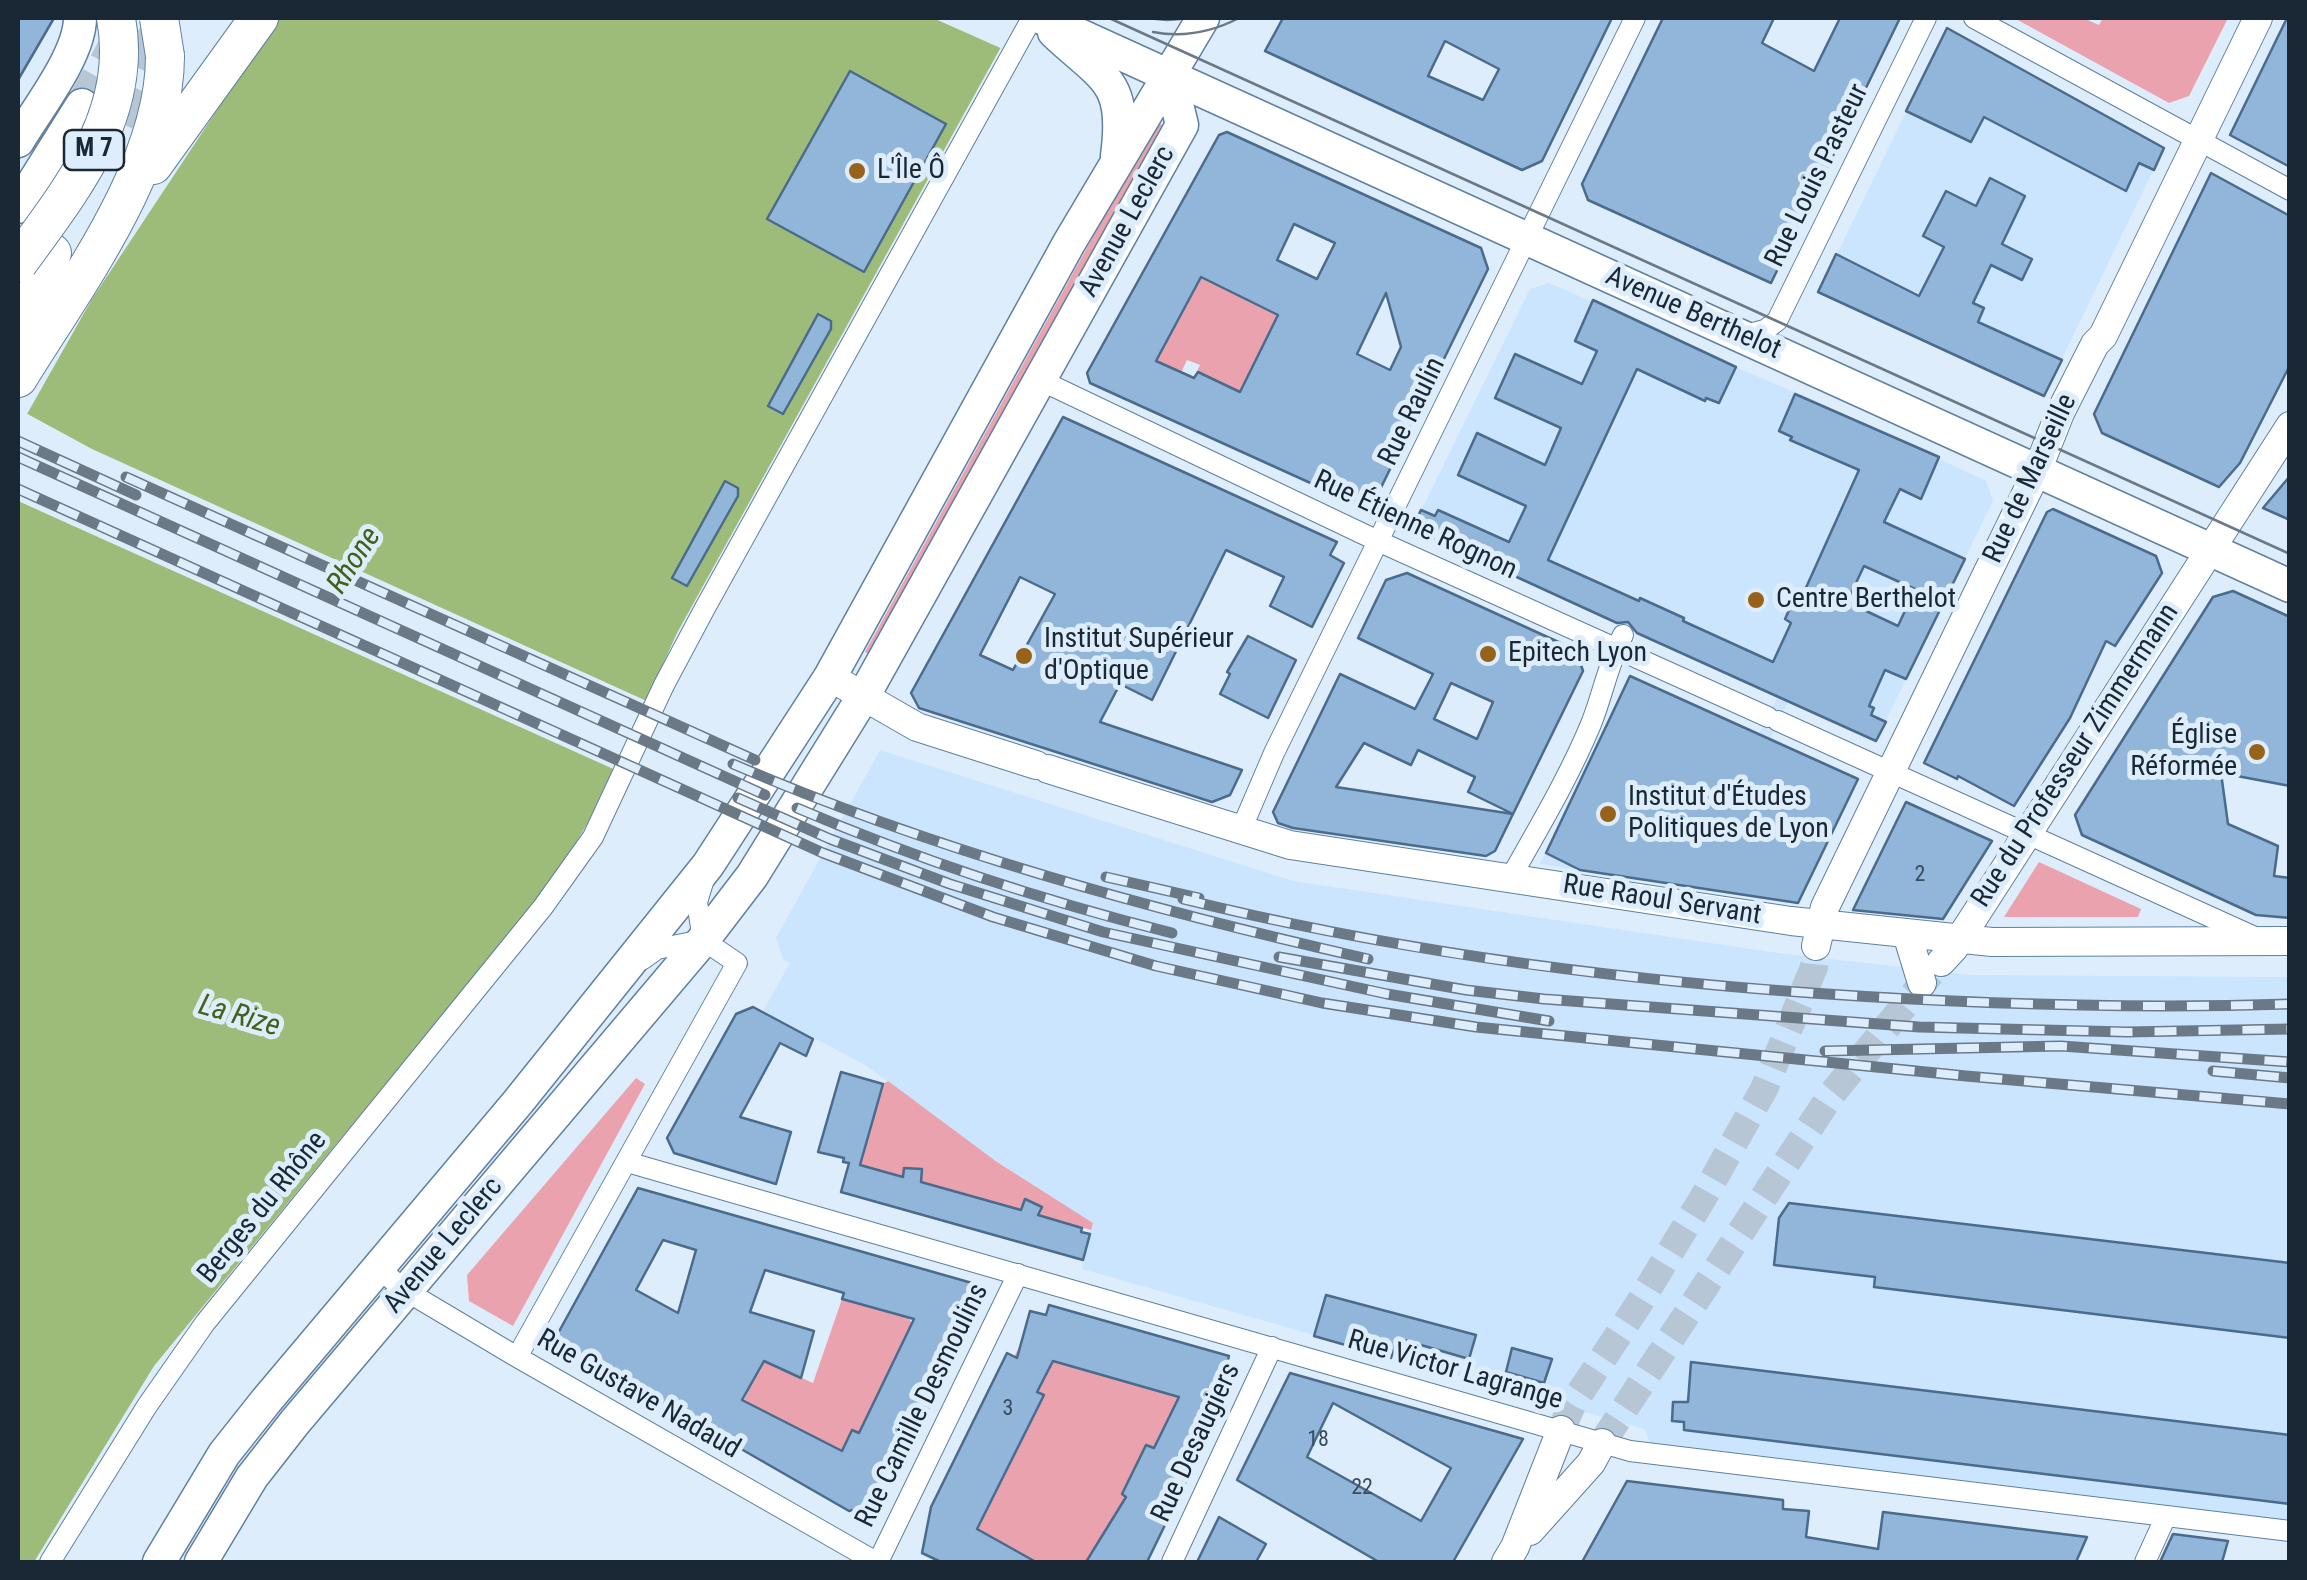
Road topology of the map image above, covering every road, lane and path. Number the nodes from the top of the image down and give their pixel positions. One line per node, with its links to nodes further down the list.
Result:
1 (80, 18): 15 (main road)
2 (116, 18): 22 (highway, M 7, bridge)
3 (159, 18): 20 (highway, M 7, bridge)
4 (259, 18): 20 (highway)
5 (1037, 18): 12 (main road, Avenue Berthelot); 57 (street, Berges du Rhône)
6 (1181, 18): 12 (main road)
7 (1203, 18): 13 (main road)
8 (1635, 18): 21 (street, Rue Raulin)
9 (1926, 18): 23 (street, Rue Louis Pasteur)
10 (1974, 18): 16 (street)
11 (2258, 18): 16 (street, Rue de Marseille)
12 (1103, 53): 13 (main road, Avenue Berthelot); 17 (main road)
13 (1170, 76): 17 (main road, Avenue Leclerc); 21 (main road, Avenue Berthelot); 26 (main road, Avenue Leclerc)
14 (82, 105): 19 (main road)
15 (18, 141)
16 (2198, 141): 18 (street); 28 (street, Rue de Marseille)
17 (1116, 160): 33 (main road, Avenue Leclerc)
18 (2290, 190)
19 (18, 207)
20 (116, 215): 25 (highway, M 7)
21 (1526, 238): 23 (main road, Avenue Berthelot); 29 (street, Rue Raulin)
22 (35, 258): 24 (highway)
23 (1740, 336): 28 (main road, Avenue Berthelot)
24 (18, 341)
25 (18, 378)
26 (1040, 380): 29 (street, Rue Étienne Rognon); 34 (main road, Avenue Leclerc)
27 (2290, 426): 30 (street, Rue du Professeur Zimmermann)
28 (2037, 472): 30 (main road, Avenue Berthelot); 35 (street, Rue de Marseille)
29 (1380, 542): 32 (street, Rue Étienne Rognon); 36 (street, Rue Raulin)
30 (2208, 548): 31 (main road, Avenue Berthelot); 37 (street, Rue du Professeur Zimmermann)
31 (2290, 586)
32 (1619, 641): 35 (street, Rue Étienne Rognon); 39 (street)
33 (830, 677): 34 (street, Rue Raoul Servant); 38 (main road, Avenue Leclerc)
34 (863, 697): 36 (street, Rue Raoul Servant); 42 (main road, Avenue Leclerc)
35 (1890, 772): 37 (street, Rue Étienne Rognon); 41 (street, Rue de Marseille)
36 (1240, 830): 39 (street, Rue Raoul Servant)
37 (2028, 833): 43 (street, Rue Étienne Rognon); 44 (street, Rue du Professeur Zimmermann)
38 (708, 865): 42 (street, Avenue Leclerc); 45 (main road, Avenue Leclerc)
39 (1511, 877): 41 (street, Rue Raoul Servant)
40 (1908, 934): 41 (street, Rue Raoul Servant); 44 (street, Rue Raoul Servant); 44 (street)
41 (1818, 935)
42 (704, 940): 45 (street, Avenue Leclerc); 46 (street); 49 (main road, Avenue Leclerc)
43 (2276, 941): 44 (street, Rue Raoul Servant)
44 (1940, 962)
45 (621, 976): 47 (main road, Avenue Leclerc)
46 (626, 1162): 48 (street, Rue Victor Lagrange); 51 (street)
47 (378, 1268): 49 (street, Rue Gustave Nadaud); 58 (main road, Avenue Leclerc)
48 (1018, 1274): 50 (street, Rue Victor Lagrange); 60 (street, Rue Camille Desmoulins)
49 (406, 1291): 51 (street, Rue Gustave Nadaud); 59 (main road, Avenue Leclerc)
50 (1272, 1347): 52 (street, Rue Victor Lagrange); 61 (street, Rue Desaugiers)
51 (518, 1358): 60 (street, Rue Gustave Nadaud)
52 (1561, 1430): 53 (street, Rue Victor Lagrange); 56 (street)
53 (1602, 1443): 54 (street, Rue Victor Lagrange); 56 (street)
54 (2166, 1516): 55 (street, Rue Victor Lagrange); 62 (street)
55 (2290, 1531)
56 (1510, 1555)
57 (50, 1562)
58 (159, 1562)
59 (201, 1562)
60 (877, 1562)
61 (1172, 1562)
62 (2145, 1562)

